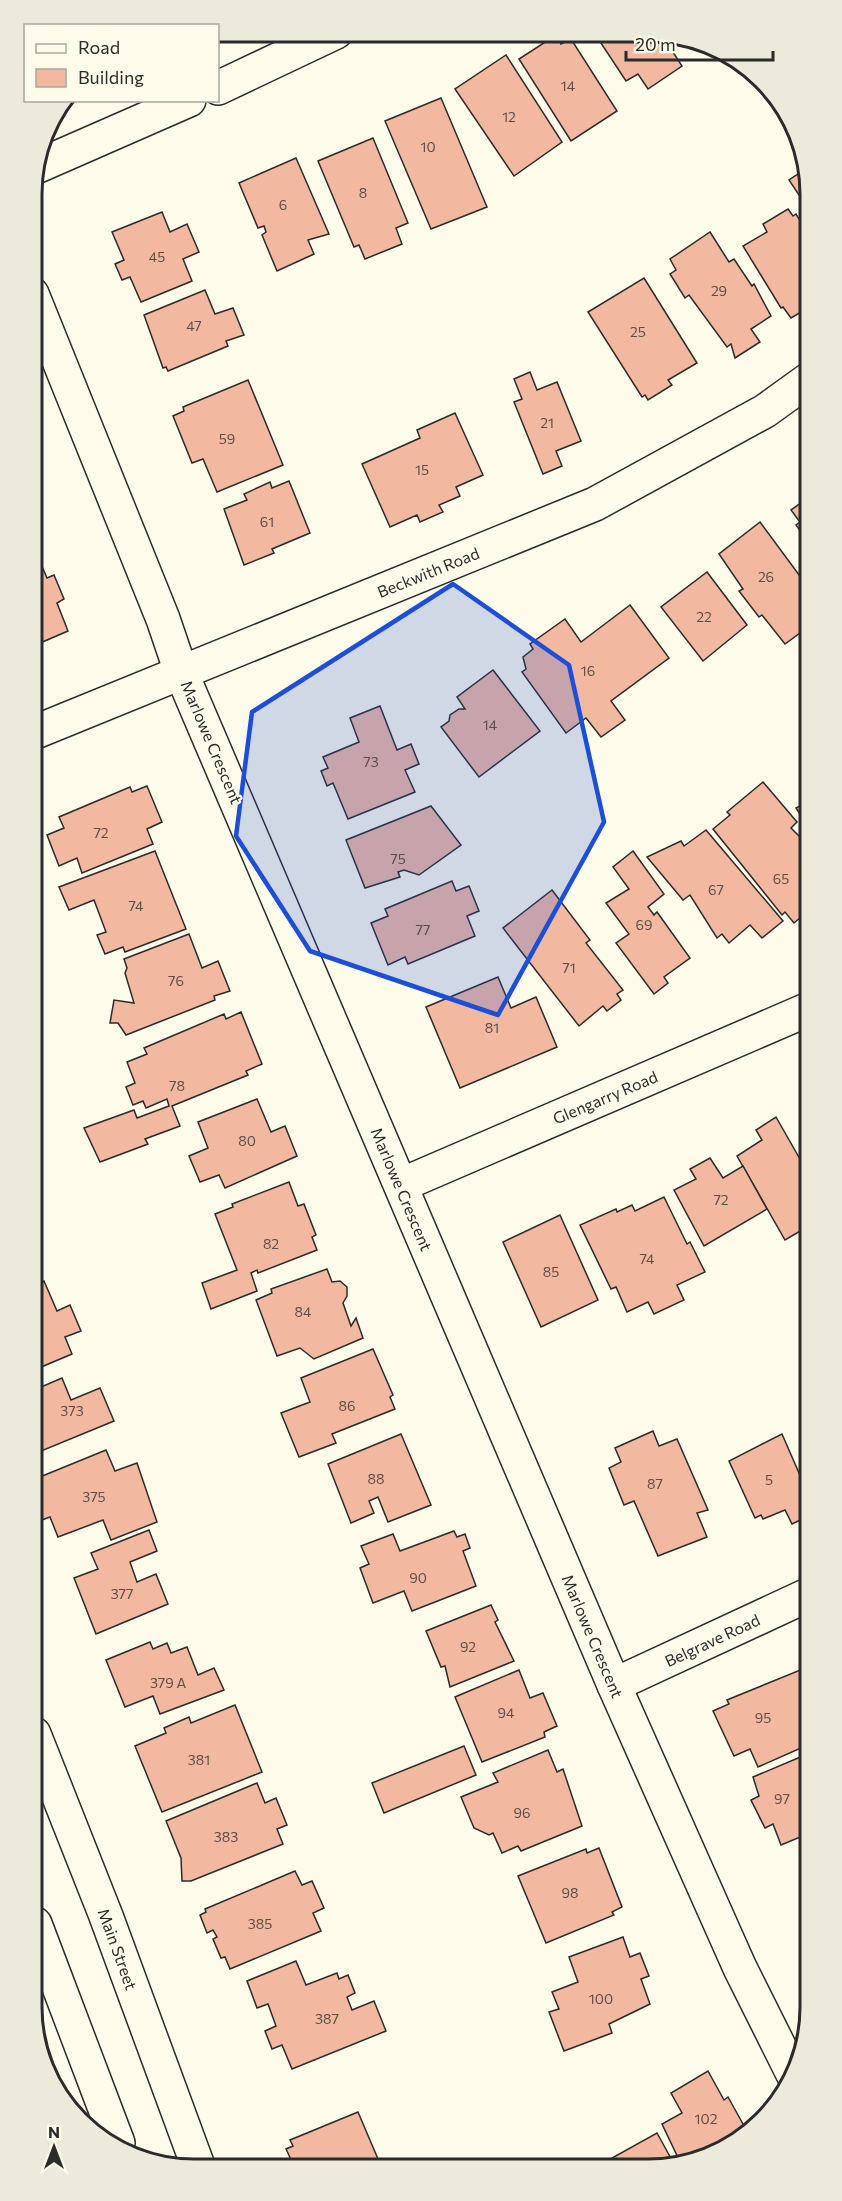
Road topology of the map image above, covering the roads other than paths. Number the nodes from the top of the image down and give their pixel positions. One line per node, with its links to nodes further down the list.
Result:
1 (315, 42): 2 (street)
2 (219, 88)
3 (184, 102): 4 (street)
4 (45, 163)
5 (42, 319): 7 (street, Marlowe Crescent)
6 (800, 386): 7 (street, Beckwith Road)
7 (182, 672): 8 (street, Beckwith Road); 10 (street, Marlowe Crescent)
8 (42, 729)
9 (800, 1014): 10 (street, Glengarry Road)
10 (401, 1185): 12 (street, Marlowe Crescent)
11 (800, 1599): 12 (street, Belgrave Road)
12 (614, 1685): 15 (street, Marlowe Crescent)
13 (42, 1755): 17 (street, Main Street)
14 (42, 1945): 16 (street)
15 (788, 2064)
16 (116, 2137)
17 (195, 2159)

